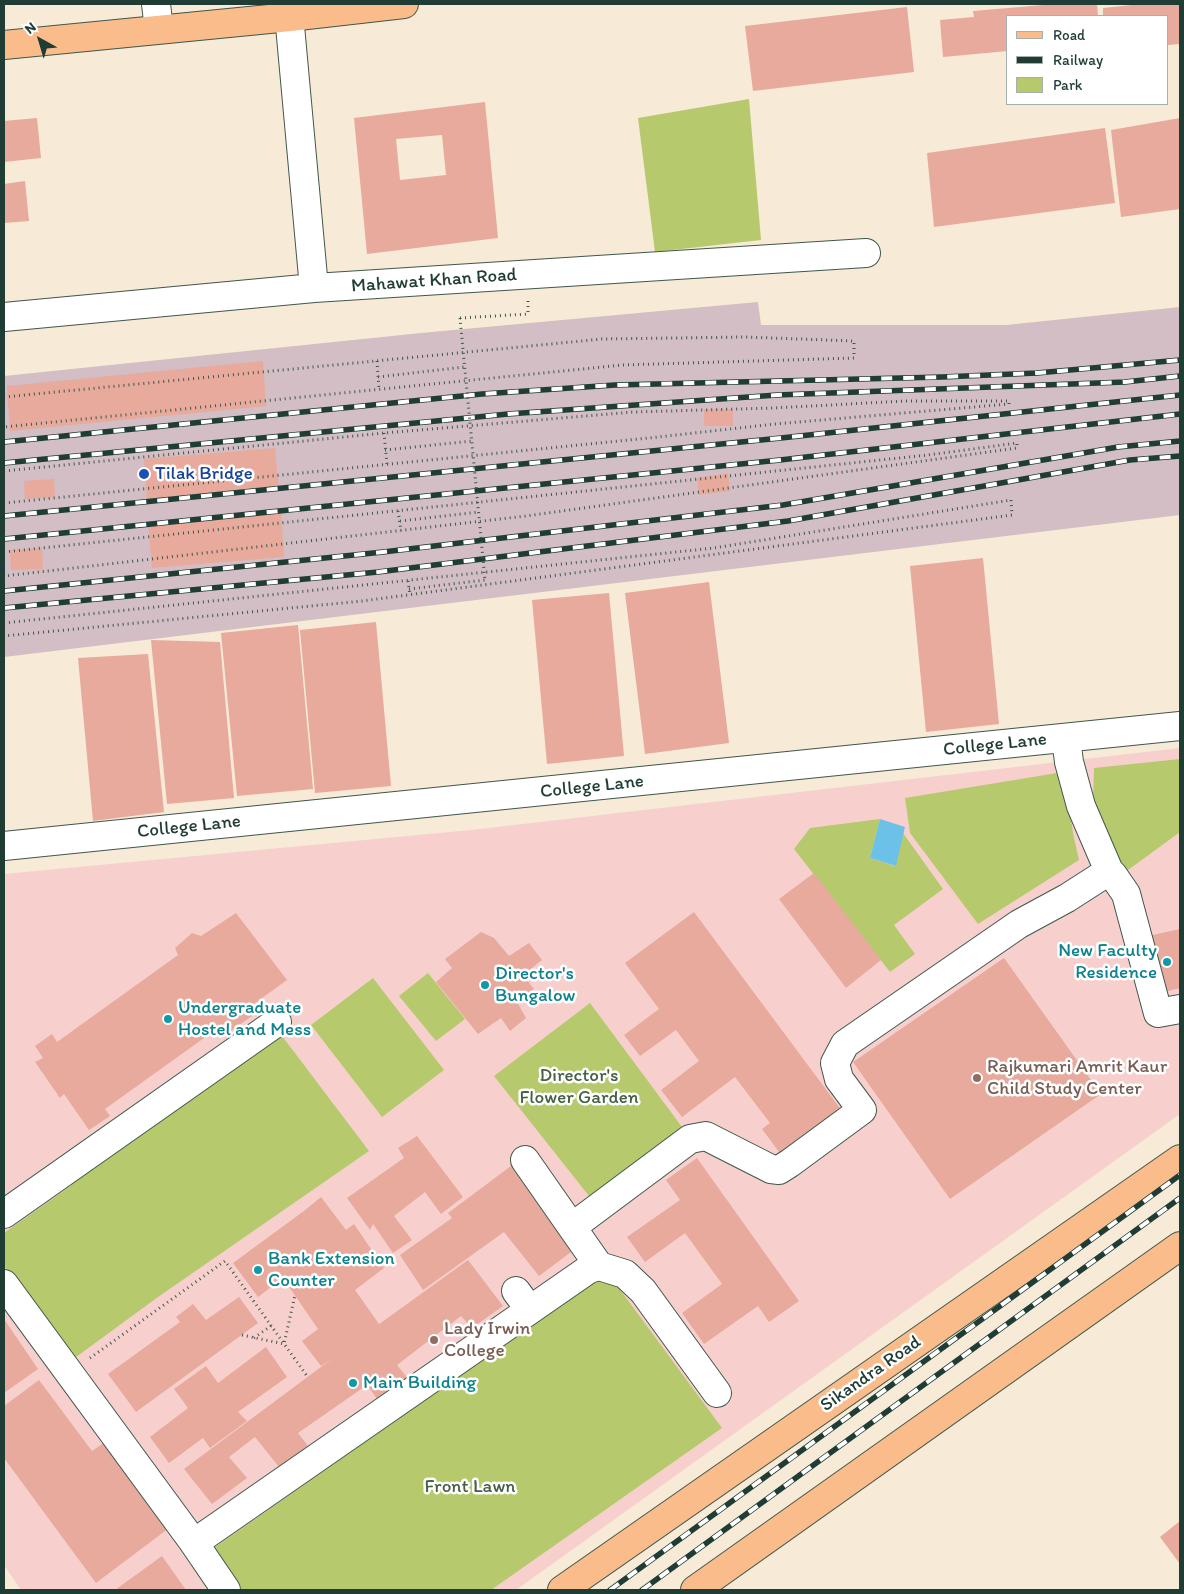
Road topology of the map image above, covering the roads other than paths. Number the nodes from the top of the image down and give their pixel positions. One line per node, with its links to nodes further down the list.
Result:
1 (404, 4): 2 (main road)
2 (289, 10): 3 (main road); 6 (street)
3 (157, 16): 4 (main road)
4 (4, 45)
5 (866, 253): 6 (street, Mahawat Khan Road)
6 (314, 288): 7 (street, Mahawat Khan Road)
7 (4, 317)
8 (1180, 726): 9 (street, College Lane)
9 (1066, 738): 10 (street, College Lane); 11 (street)
10 (4, 846)
11 (1109, 871): 12 (street); 17 (street)
12 (1180, 1009)
13 (277, 1022): 16 (street)
14 (1180, 1159): 24 (main road, Sikandra Road)
15 (525, 1160): 17 (street)
16 (4, 1214)
17 (572, 1227): 19 (street)
18 (1180, 1246): 25 (main road)
19 (599, 1266): 21 (street); 22 (street)
20 (4, 1284): 22 (street)
21 (718, 1393)
22 (194, 1544): 23 (street)
23 (226, 1590)
24 (562, 1590)
25 (696, 1590)

